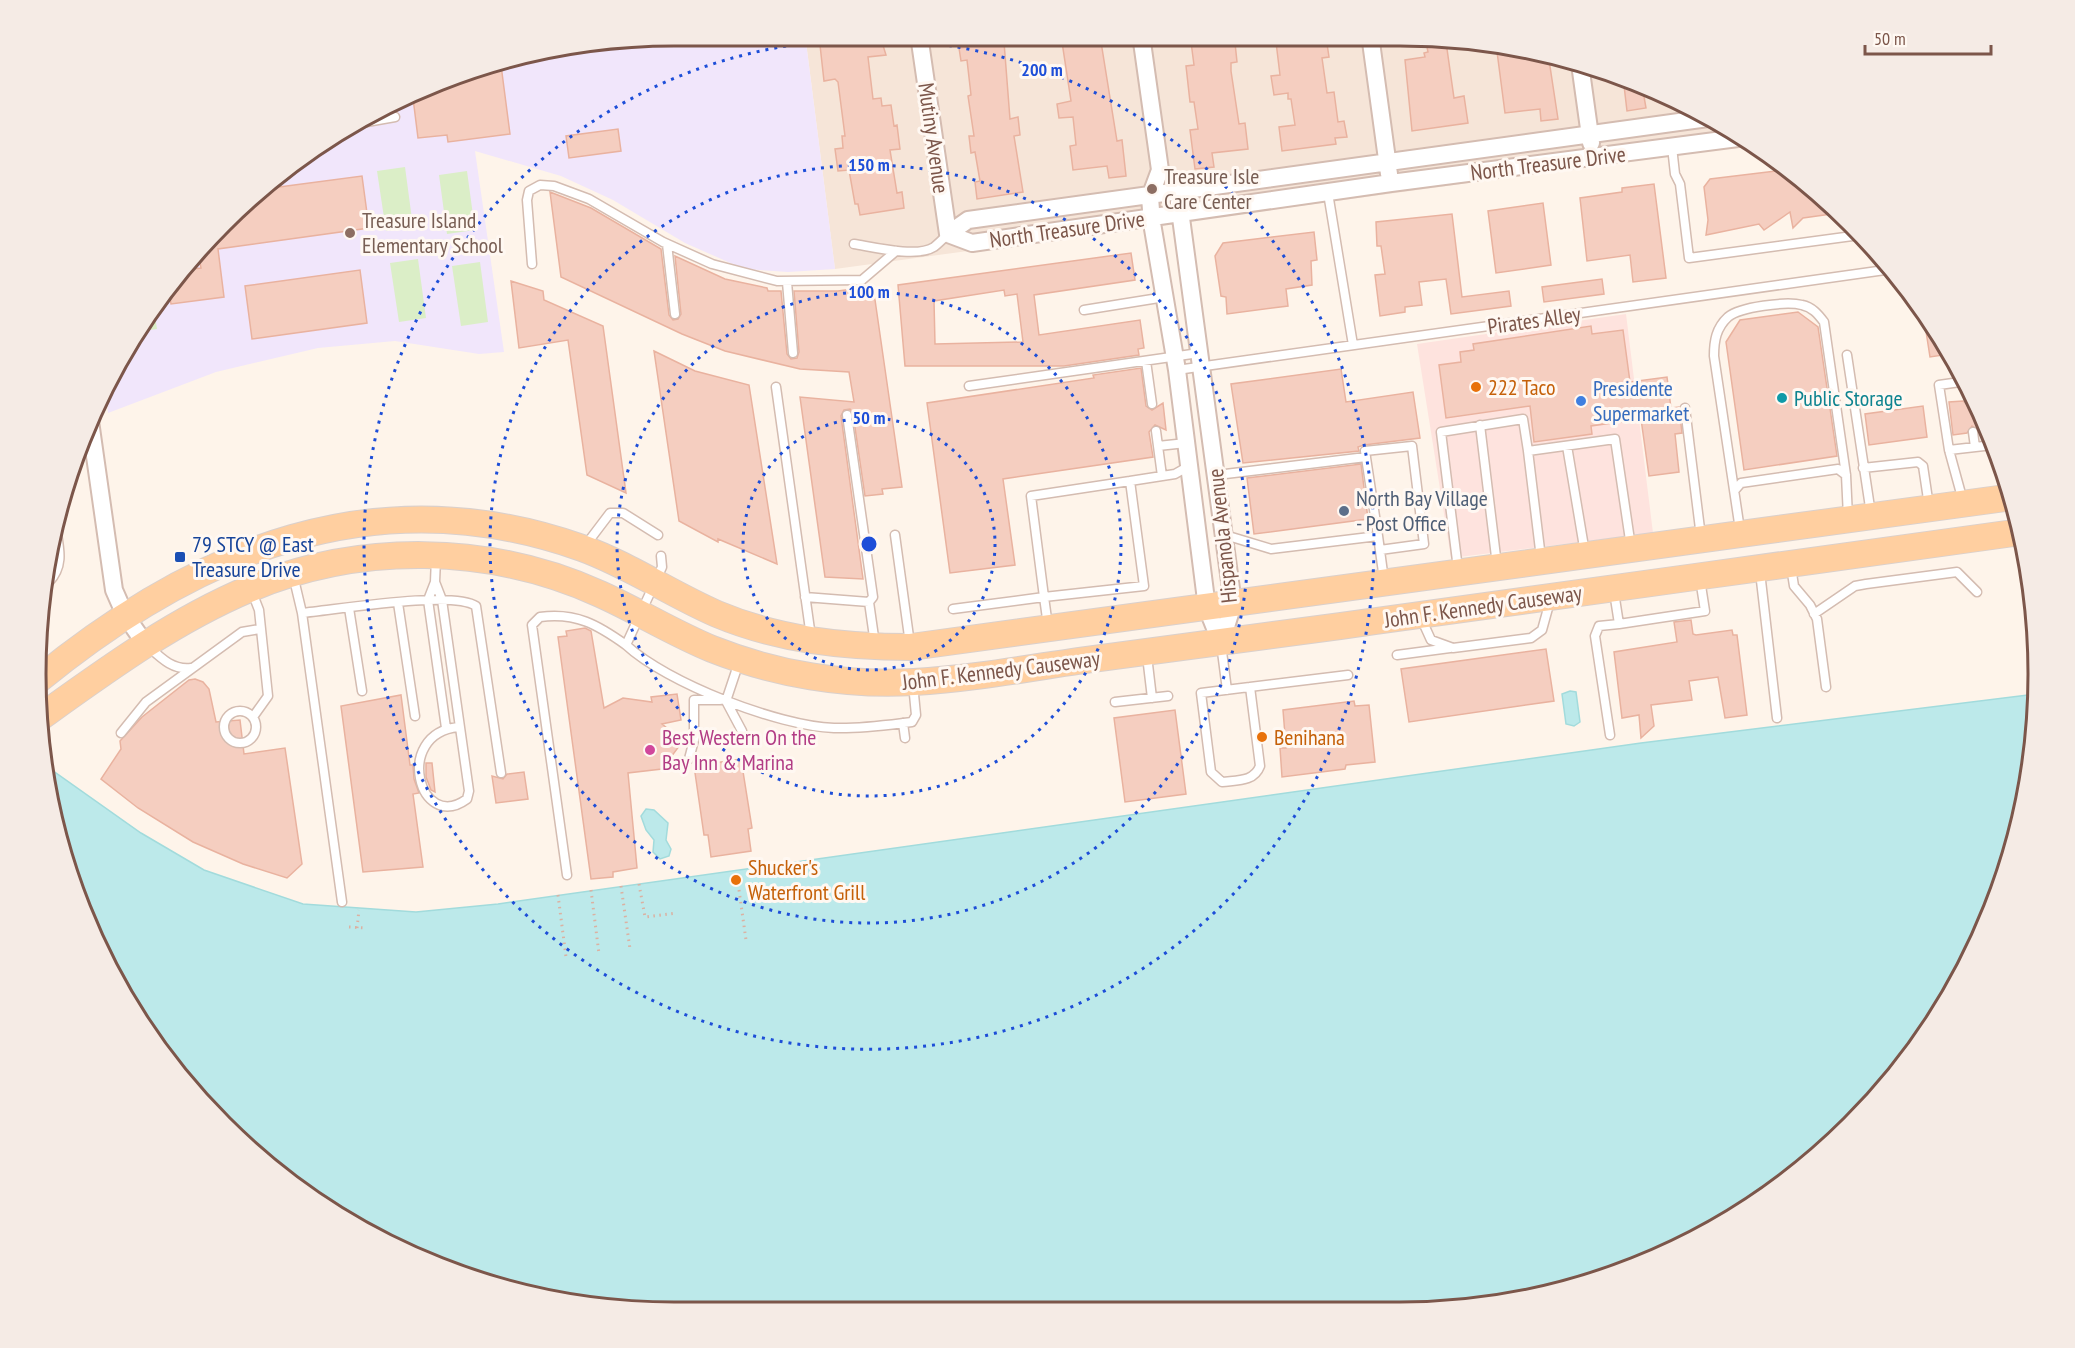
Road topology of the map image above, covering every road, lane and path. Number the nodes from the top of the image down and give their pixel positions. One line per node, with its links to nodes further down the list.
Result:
1 (921, 46): 20 (street, Mutiny Avenue)
2 (1143, 46): 13 (street, Hispanola Avenue)
3 (1372, 46): 12 (street)
4 (1581, 74): 8 (street)
5 (395, 117): 6 (lane)
6 (381, 120)
7 (1695, 120): 8 (street, North Treasure Drive)
8 (1590, 134): 11 (street); 12 (street, North Treasure Drive)
9 (1729, 139): 10 (street, North Treasure Drive)
10 (1671, 147): 11 (street, North Treasure Drive); 21 (lane)
11 (1593, 157): 14 (street, North Treasure Drive)
12 (1388, 163): 14 (street); 15 (street, North Treasure Drive)
13 (1160, 170): 15 (street, Hispanola Avenue); 17 (street, Hispanola Avenue)
14 (1391, 183): 16 (street, North Treasure Drive)
15 (1176, 193): 17 (street, North Treasure Drive); 18 (street, Hispanola Avenue)
16 (1328, 193): 18 (street, North Treasure Drive); 31 (lane)
17 (1150, 197): 19 (street, Hispanola Avenue); 20 (street, North Treasure Drive)
18 (1181, 214): 19 (street, North Treasure Drive); 34 (street, Hispanola Avenue)
19 (1152, 217): 20 (street, North Treasure Drive); 28 (street, Hispanola Avenue)
20 (948, 234): 24 (lane)
21 (1852, 237)
22 (667, 244): 25 (lane); 27 (lane); 30 (lane)
23 (854, 244): 24 (lane)
24 (896, 251): 27 (lane)
25 (532, 264)
26 (1882, 270): 31 (lane, Pirates Alley)
27 (787, 282): 32 (lane)
28 (1165, 297): 29 (lane); 36 (street, Hispanola Avenue)
29 (1084, 310)
30 (675, 314)
31 (1353, 345): 34 (lane, Pirates Alley)
32 (793, 353)
33 (1847, 355): 57 (lane)
34 (1200, 360): 36 (lane, Pirates Alley); 36 (lane); 56 (street, Hispanola Avenue)
35 (1146, 361): 36 (lane); 38 (lane); 40 (lane)
36 (1175, 364): 47 (street, Hispanola Avenue)
37 (1956, 382): 52 (lane)
38 (969, 386)
39 (776, 387): 97 (lane)
40 (1152, 404)
41 (1685, 408): 73 (lane)
42 (847, 415): 102 (lane)
43 (1480, 425): 53 (lane); 85 (lane); 89 (lane)
44 (1156, 431): 48 (lane)
45 (1974, 432): 51 (lane)
46 (92, 438): 112 (street)
47 (1186, 443): 48 (lane); 55 (street, Hispanola Avenue)
48 (1158, 446): 59 (lane)
49 (1567, 446): 53 (lane); 77 (lane); 82 (lane)
50 (1985, 446): 51 (lane)
51 (1975, 447): 52 (lane)
52 (1949, 450): 63 (lane)
53 (1528, 452): 83 (lane)
54 (1366, 457): 56 (lane); 72 (lane); 76 (lane)
55 (1189, 465): 56 (street); 59 (lane); 106 (street, Hispanola Avenue)
56 (1216, 468): 70 (street, Hispanola Avenue)
57 (1863, 468): 64 (lane); 65 (lane)
58 (1846, 475): 61 (lane); 61 (lane); 65 (lane)
59 (1162, 476): 60 (lane)
60 (1130, 481): 98 (lane); 98 (lane)
61 (1735, 490): 71 (lane)
62 (2003, 499): 63 (main road, John F. Kennedy Causeway)
63 (1964, 505): 64 (main road, John F. Kennedy Causeway)
64 (1929, 509): 65 (main road, John F. Kennedy Causeway)
65 (1860, 519): 71 (main road, John F. Kennedy Causeway); 81 (main road)
66 (397, 520): 74 (main road, John F. Kennedy Causeway); 79 (main road); 112 (main road, John F. Kennedy Causeway)
67 (2012, 533): 81 (main road, John F. Kennedy Causeway)
68 (658, 535): 74 (lane)
69 (895, 535): 123 (lane)
70 (1225, 535): 72 (lane); 104 (street, Hispanola Avenue)
71 (1741, 535): 73 (main road, John F. Kennedy Causeway)
72 (1378, 536): 76 (lane)
73 (1701, 541): 77 (main road, John F. Kennedy Causeway)
74 (583, 548): 92 (main road, John F. Kennedy Causeway)
75 (59, 550): 87 (lane)
76 (1380, 550): 93 (lane)
77 (1631, 550): 82 (main road, John F. Kennedy Causeway)
78 (436, 554): 79 (main road, John F. Kennedy Causeway); 91 (lane); 109 (main road, John F. Kennedy Causeway)
79 (401, 555): 88 (main road, John F. Kennedy Causeway)
80 (661, 556): 92 (lane)
81 (1853, 556): 84 (main road, John F. Kennedy Causeway)
82 (1585, 557): 83 (main road, John F. Kennedy Causeway)
83 (1542, 562): 85 (main road, John F. Kennedy Causeway)
84 (1790, 564): 86 (main road, John F. Kennedy Causeway); 111 (lane)
85 (1497, 568): 89 (main road, John F. Kennedy Causeway)
86 (1760, 568): 90 (main road, John F. Kennedy Causeway); 144 (lane)
87 (55, 573)
88 (292, 573): 94 (main road, John F. Kennedy Causeway); 110 (lane)
89 (1458, 573): 93 (main road, John F. Kennedy Causeway); 108 (main road)
90 (1700, 576): 95 (main road, John F. Kennedy Causeway); 114 (lane)
91 (435, 582): 100 (lane); 101 (lane)
92 (656, 583): 109 (lane); 117 (main road, John F. Kennedy Causeway)
93 (1384, 584): 104 (main road, John F. Kennedy Causeway)
94 (251, 588): 115 (lane); 120 (main road, John F. Kennedy Causeway)
95 (1614, 588): 99 (main road, John F. Kennedy Causeway); 114 (lane)
96 (1977, 592): 111 (lane)
97 (805, 597): 102 (lane); 117 (lane)
98 (1044, 597): 107 (lane); 116 (lane)
99 (1551, 597): 108 (main road, John F. Kennedy Causeway); 124 (lane)
100 (428, 600): 101 (lane); 103 (lane); 147 (lane)
101 (442, 600): 146 (lane); 153 (lane)
102 (869, 602): 122 (lane)
103 (398, 603): 105 (lane); 142 (lane)
104 (1233, 604): 106 (main road, John F. Kennedy Causeway); 118 (street, Hispanola Avenue)
105 (350, 608): 110 (lane); 136 (lane)
106 (1207, 608): 116 (main road, John F. Kennedy Causeway); 118 (street, Hispanola Avenue)
107 (953, 609)
108 (1460, 609): 113 (main road, John F. Kennedy Causeway)
109 (640, 613): 121 (lane); 127 (main road, John F. Kennedy Causeway)
110 (302, 614): 160 (lane)
111 (1814, 614): 134 (lane)
112 (126, 615): 120 (street); 129 (main road, John F. Kennedy Causeway)
113 (1419, 615): 118 (main road, John F. Kennedy Causeway); 124 (lane)
114 (1619, 624): 150 (lane)
115 (260, 628): 128 (lane); 143 (lane)
116 (1049, 630): 119 (main road, John F. Kennedy Causeway)
117 (812, 641): 122 (main road, John F. Kennedy Causeway)
118 (1221, 643): 125 (main road, John F. Kennedy Causeway); 135 (lane)
119 (942, 644): 123 (main road, John F. Kennedy Causeway); 131 (main road)
120 (146, 645): 128 (lane); 141 (main road, John F. Kennedy Causeway)
121 (626, 645): 139 (lane); 154 (lane)
122 (876, 647): 123 (main road, John F. Kennedy Causeway)
123 (911, 647)
124 (1453, 648): 126 (lane)
125 (1146, 652): 131 (main road, John F. Kennedy Causeway); 138 (lane)
126 (1397, 655)
127 (740, 659): 132 (main road, John F. Kennedy Causeway); 139 (lane)
128 (192, 668): 149 (lane)
129 (46, 674)
130 (1348, 675): 133 (lane)
131 (947, 679): 132 (main road, John F. Kennedy Causeway)
132 (913, 682): 145 (lane)
133 (1250, 687): 135 (lane); 135 (lane)
134 (1826, 687)
135 (1227, 690)
136 (362, 691)
137 (1168, 696): 138 (lane)
138 (1152, 698): 140 (lane)
139 (726, 700): 145 (lane); 148 (lane); 152 (lane)
140 (1115, 702)
141 (48, 712)
142 (415, 716)
143 (253, 717)
144 (1777, 718)
145 (903, 723): 151 (lane)
146 (458, 727): 147 (lane); 147 (lane)
147 (446, 728)
148 (742, 731)
149 (120, 733)
150 (1610, 735)
151 (905, 738)
152 (689, 759)
153 (501, 773)
154 (567, 875)
155 (639, 884): 162 (path)
156 (621, 886): 167 (path)
157 (591, 890): 168 (path)
158 (739, 890): 166 (path)
159 (558, 895): 169 (path)
160 (342, 902)
161 (359, 910): 164 (path)
162 (678, 913)
163 (349, 927): 164 (path)
164 (357, 928): 165 (path)
165 (365, 928)
166 (746, 939)
167 (630, 949)
168 (599, 954)
169 (566, 957)

